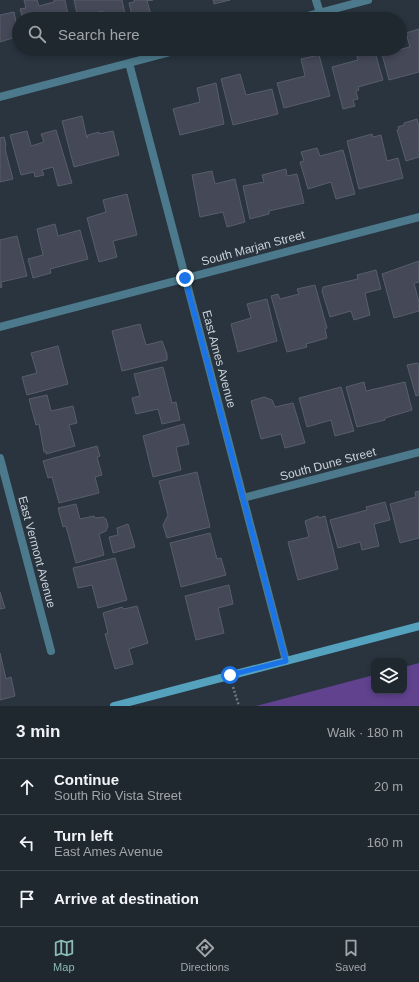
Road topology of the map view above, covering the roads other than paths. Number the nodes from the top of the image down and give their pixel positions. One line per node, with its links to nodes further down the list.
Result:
1 (316, 0): 3 (street)
2 (368, 0): 4 (street)
3 (320, 12)
4 (324, 12)
5 (156, 56): 6 (street)
6 (129, 63): 7 (street); 9 (street, East Ames Avenue)
7 (0, 97)
8 (419, 217): 9 (street, South Marjan Street)
9 (185, 278): 10 (street, South Marjan Street); 13 (street, East Ames Avenue)
10 (0, 327)
11 (419, 452): 13 (street, South Dune Street)
12 (0, 458): 15 (street, East Vermont Avenue)
13 (243, 498): 16 (street, East Ames Avenue)
14 (419, 626): 16 (street)
15 (51, 652)
16 (286, 661): 17 (street)
17 (114, 706)

